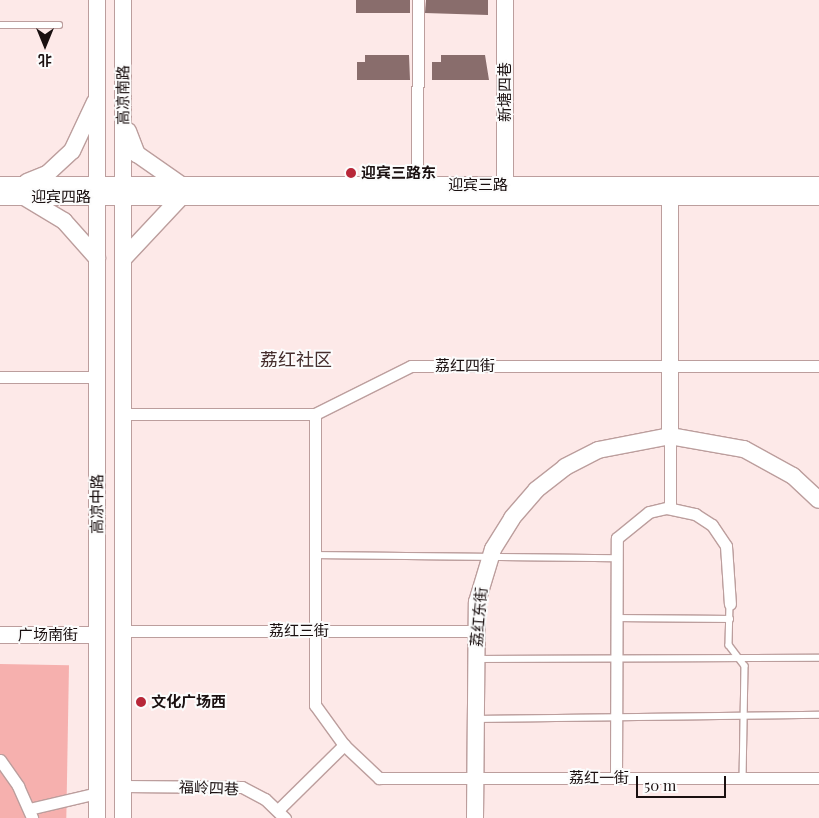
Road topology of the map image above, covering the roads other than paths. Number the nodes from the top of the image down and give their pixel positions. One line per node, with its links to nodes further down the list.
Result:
1 (96, 0): 5 (main road, 高凉南路)
2 (123, 0): 6 (main road, 高凉南路)
3 (418, 0): 12 (street)
4 (505, 0): 13 (main road, 新塘四巷)
5 (96, 18): 6 (main road); 9 (main road, 高凉南路)
6 (123, 18): 10 (main road, 高凉南路)
7 (0, 25): 8 (lane)
8 (59, 25)
9 (96, 100): 15 (main road, 高凉南路); 16 (main road)
10 (123, 102): 15 (main road, 高凉南路); 17 (main road)
11 (0, 185): 16 (main road, 迎宾四路)
12 (417, 185): 13 (main road, 迎宾三路); 17 (main road, 迎宾三路)
13 (505, 185): 14 (main road, 迎宾三路)
14 (819, 185)
15 (109, 190): 16 (main road, 迎宾四路); 17 (main road, 迎宾三路); 21 (main road, 高凉中路); 22 (main road, 高凉中路)
16 (22, 191): 18 (main road, 迎宾四路); 21 (main road)
17 (181, 191): 19 (main road, 迎宾三路); 22 (main road)
18 (0, 197)
19 (670, 197): 20 (main road, 迎宾三路); 25 (main road)
20 (819, 197)
21 (96, 258): 23 (main road, 高凉中路)
22 (123, 259): 24 (main road, 高凉中路)
23 (96, 341): 24 (main road); 28 (main road, 高凉中路)
24 (123, 341): 29 (main road, 高凉中路)
25 (670, 366): 26 (street, 荔红四街); 30 (street, 荔红四街); 31 (main road)
26 (819, 366)
27 (0, 377): 28 (street)
28 (96, 377): 44 (main road, 高凉中路)
29 (123, 414): 30 (street, 荔红四街); 40 (main road, 高凉中路)
30 (315, 414): 34 (street)
31 (670, 436): 32 (main road, 荔红东街); 33 (street); 35 (main road, 荔红东街)
32 (819, 500)
33 (670, 508): 36 (street); 37 (street)
34 (315, 555): 35 (lane); 41 (street)
35 (490, 557): 36 (lane); 42 (main road, 荔红东街)
36 (614, 558): 38 (street)
37 (730, 604): 39 (lane)
38 (615, 618): 39 (lane); 46 (street)
39 (730, 618): 47 (lane)
40 (123, 631): 41 (street, 荔红三街); 59 (main road, 高凉中路)
41 (315, 631): 42 (street, 荔红三街); 53 (street)
42 (475, 631): 45 (main road, 荔红东街)
43 (0, 635): 44 (main road, 广场南街)
44 (96, 635): 60 (main road, 高凉中路)
45 (475, 658): 46 (lane); 52 (main road, 荔红东街)
46 (615, 658): 47 (lane); 49 (street)
47 (739, 658): 48 (lane); 50 (lane)
48 (819, 658)
49 (616, 715): 50 (lane); 52 (lane); 56 (street)
50 (744, 716): 51 (lane); 57 (lane)
51 (819, 716)
52 (475, 719): 55 (main road, 荔红东街)
53 (344, 744): 55 (street, 荔红一街); 62 (street)
54 (0, 760): 61 (street)
55 (475, 778): 56 (street, 荔红一街); 65 (main road, 荔红东街)
56 (616, 778): 57 (street, 荔红一街)
57 (743, 778): 58 (street, 荔红一街)
58 (819, 778)
59 (123, 786): 62 (street, 福岭四巷); 64 (main road, 高凉中路)
60 (96, 793): 61 (street); 63 (main road, 高凉中路)
61 (30, 814)
62 (282, 814)
63 (96, 818)
64 (123, 818)
65 (475, 818)

